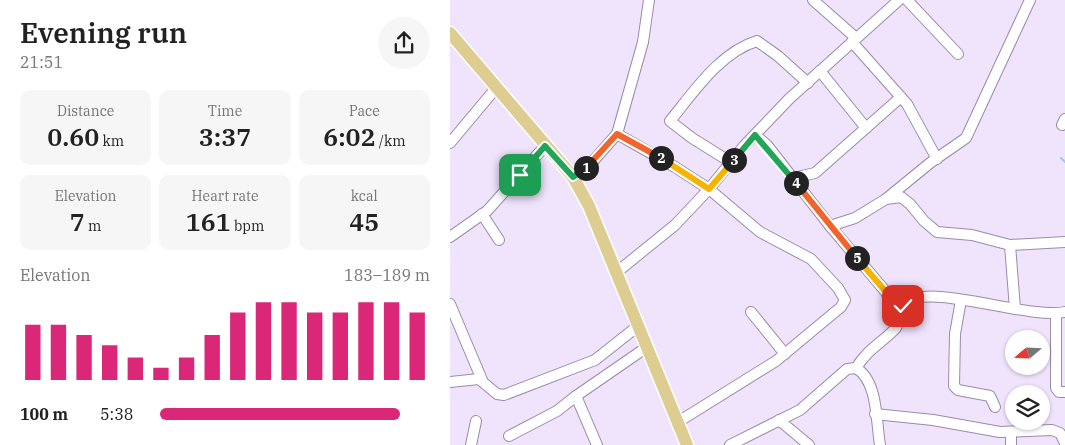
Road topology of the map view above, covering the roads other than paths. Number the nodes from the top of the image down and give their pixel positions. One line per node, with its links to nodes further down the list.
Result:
1 (649, 0): 14 (street)
2 (813, 0): 7 (street)
3 (899, 0): 7 (street)
4 (907, 0): 8 (street)
5 (1030, 0): 18 (street)
6 (451, 35): 11 (main road)
7 (854, 40): 9 (street); 12 (street)
8 (958, 54)
9 (820, 71): 10 (street); 13 (street)
10 (808, 83): 15 (street); 19 (street)
11 (496, 88): 16 (street); 17 (main road)
12 (901, 97): 13 (street); 18 (street)
13 (866, 128): 21 (street)
14 (617, 134): 20 (street); 22 (street)
15 (755, 135): 19 (street); 21 (street)
16 (450, 143)
17 (545, 146): 20 (main road); 24 (street)
18 (937, 159): 23 (street)
19 (732, 163): 22 (street)
20 (573, 177): 30 (main road)
21 (792, 178): 25 (street)
22 (709, 189): 30 (street); 39 (street)
23 (886, 199): 25 (street); 29 (street)
24 (482, 214): 26 (street); 27 (street)
25 (830, 226): 36 (street)
26 (450, 237)
27 (499, 240)
28 (1065, 242): 29 (street)
29 (1010, 245): 33 (street)
30 (617, 272): 37 (main road)
31 (960, 300): 33 (street); 36 (street); 45 (street)
32 (450, 304): 41 (street)
33 (1015, 309): 35 (street)
34 (751, 312): 39 (street)
35 (1060, 313): 43 (street)
36 (899, 322): 40 (street)
37 (638, 326): 38 (main road); 41 (street)
38 (647, 347): 44 (street); 49 (main road)
39 (785, 354): 49 (street)
40 (856, 368): 46 (street); 47 (street)
41 (482, 380): 42 (street)
42 (450, 382)
43 (1065, 392)
44 (576, 396): 51 (street); 54 (street)
45 (996, 406)
46 (875, 414): 50 (street); 58 (street)
47 (779, 420): 56 (street); 57 (street)
48 (476, 421): 53 (street)
49 (678, 422): 55 (main road)
50 (1011, 432): 52 (street); 59 (street)
51 (509, 436)
52 (1065, 443)
53 (471, 445)
54 (597, 445)
55 (687, 445)
56 (730, 445)
57 (809, 445)
58 (880, 445)
59 (1010, 445)

